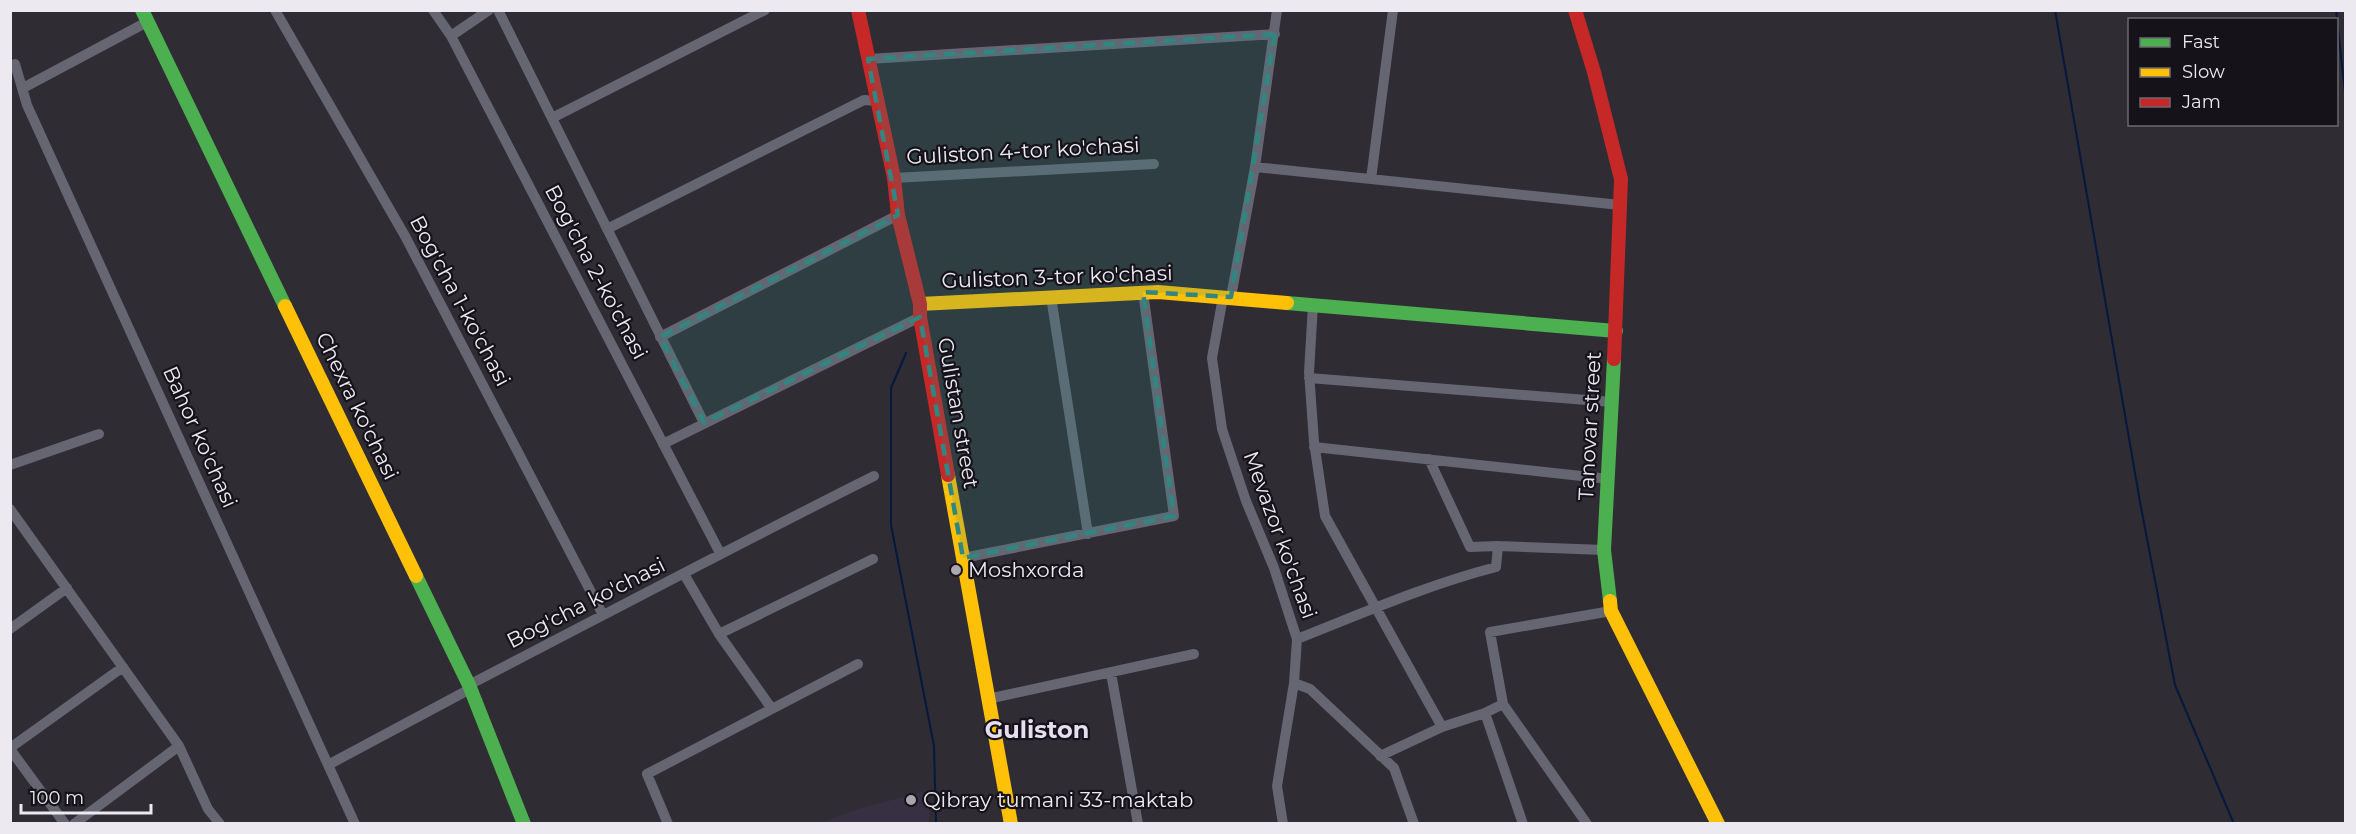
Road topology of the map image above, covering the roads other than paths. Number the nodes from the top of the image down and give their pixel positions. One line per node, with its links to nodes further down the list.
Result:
1 (275, 10): 53 (street, Bog'cha 1-ko'chasi)
2 (433, 10): 12 (street, Bog'cha 2-ko'chasi)
3 (489, 10): 12 (street)
4 (498, 10): 17 (street)
5 (765, 10): 17 (street)
6 (858, 10): 13 (street, Gulistan street)
7 (1277, 10): 11 (street, Mevazor ko'chasi)
8 (1394, 10): 21 (street)
9 (1575, 10): 22 (street, Tanovar street)
10 (144, 16): 15 (street); 62 (street, Chexra ko'chasi)
11 (1275, 34): 13 (street); 19 (street, Mevazor ko'chasi)
12 (451, 36): 36 (street, Bog'cha 2-ko'chasi)
13 (868, 59): 16 (street, Gulistan street)
14 (13, 65): 15 (street, Bahor ko'chasi)
15 (23, 88): 71 (street, Bahor ko'chasi)
16 (877, 100): 20 (street, Gulistan street); 24 (street)
17 (552, 118): 24 (street)
18 (1154, 164): 20 (street, Guliston 4-tor ko'chasi)
19 (1255, 167): 21 (street); 27 (street, Mevazor ko'chasi)
20 (894, 178): 23 (street, Gulistan street)
21 (1371, 179): 22 (street)
22 (1620, 205): 30 (street, Tanovar street)
23 (898, 215): 29 (street, Gulistan street); 31 (street)
24 (607, 229): 31 (street)
25 (1143, 292): 26 (street, Guliston 3-tor ko'chasi); 27 (street, Guliston 3-tor ko'chasi); 43 (street)
26 (1051, 297): 29 (street, Guliston 3-tor ko'chasi); 43 (street)
27 (1227, 297): 28 (street, Guliston 3-tor ko'chasi); 56 (street, Mevazor ko'chasi)
28 (1313, 305): 30 (street, Guliston 3-tor ko'chasi); 32 (street)
29 (920, 310): 34 (street); 47 (street, Gulistan street)
30 (1616, 331): 33 (street, Tanovar street)
31 (660, 337): 34 (street)
32 (1309, 378): 33 (street); 37 (street)
33 (1612, 402): 41 (street, Tanovar street)
34 (704, 423): 36 (street)
35 (99, 434): 39 (street)
36 (663, 444): 46 (street, Bog'cha 2-ko'chasi)
37 (1314, 447): 38 (street); 51 (street)
38 (1429, 459): 41 (street); 44 (street)
39 (10, 465)
40 (874, 476): 46 (street, Bog'cha ko'chasi)
41 (1609, 478): 45 (street, Tanovar street)
42 (10, 509): 50 (street)
43 (1088, 534): 47 (street)
44 (1498, 546): 45 (street); 51 (street)
45 (1604, 550): 52 (street, Tanovar street)
46 (720, 553): 49 (street, Bog'cha ko'chasi)
47 (963, 558): 63 (street, Gulistan street)
48 (873, 559): 55 (street)
49 (684, 574): 53 (street, Bog'cha ko'chasi); 55 (street)
50 (67, 588): 54 (street); 59 (street)
51 (1374, 608): 56 (street); 67 (street)
52 (1611, 611): 64 (street); 84 (street, Tanovar street)
53 (603, 615): 62 (street, Bog'cha ko'chasi)
54 (10, 629)
55 (719, 634): 65 (street)
56 (1297, 639): 61 (street, Mevazor ko'chasi)
57 (1194, 654): 60 (street)
58 (858, 664): 65 (street)
59 (123, 667): 68 (street); 69 (street)
60 (1111, 673): 63 (street); 79 (street)
61 (1294, 683): 70 (street); 80 (street, Mevazor ko'chasi)
62 (469, 687): 71 (street, Bog'cha ko'chasi); 76 (street, Chexra ko'chasi)
63 (988, 699): 78 (street, Gulistan street)
64 (1503, 704): 66 (street); 83 (street)
65 (772, 709): 77 (street)
66 (1485, 713): 67 (street); 82 (street)
67 (1442, 728): 70 (street)
68 (179, 746): 72 (street); 74 (street)
69 (10, 748): 73 (street)
70 (1380, 756): 81 (street)
71 (328, 765): 75 (street, Bahor ko'chasi)
72 (78, 822)
73 (65, 824)
74 (220, 824)
75 (355, 824)
76 (524, 824)
77 (668, 824)
78 (1011, 824)
79 (1138, 824)
80 (1283, 824)
81 (1414, 824)
82 (1523, 824)
83 (1587, 824)
84 (1718, 824)

